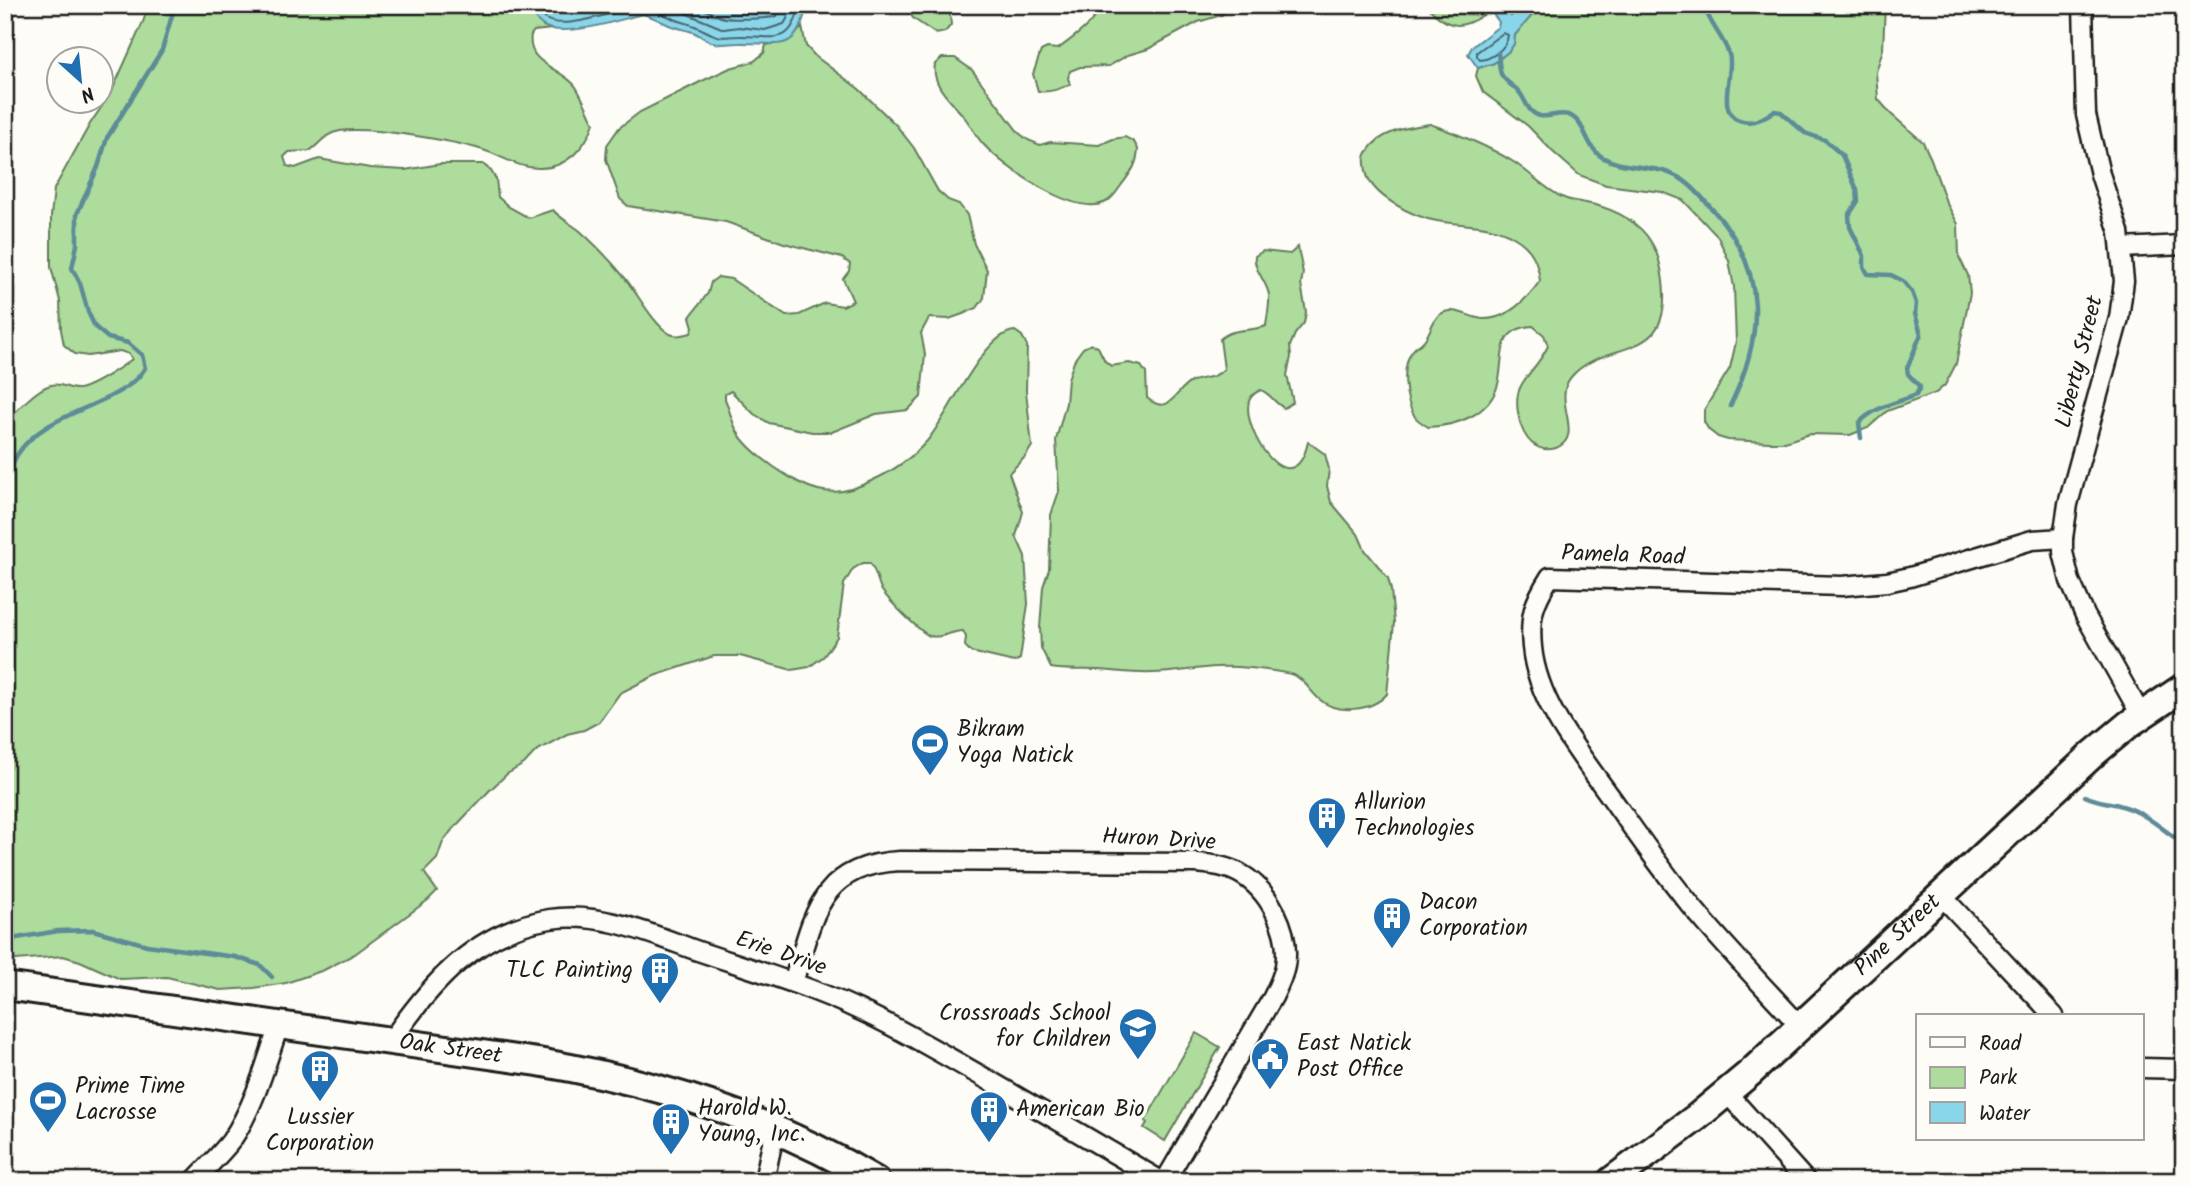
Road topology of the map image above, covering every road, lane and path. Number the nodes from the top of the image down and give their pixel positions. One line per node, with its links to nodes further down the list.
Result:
1 (2083, 5): 3 (street, Liberty Street)
2 (2184, 245): 3 (street)
3 (2121, 248): 4 (street, Liberty Street)
4 (2063, 538): 6 (street, Liberty Street); 12 (street, Pamela Road)
5 (2184, 687): 6 (main road, Pine Street)
6 (2141, 715): 7 (main road, Pine Street)
7 (1941, 895): 10 (street); 12 (main road, Pine Street)
8 (793, 983): 13 (street, Erie Drive); 21 (street, Erie Drive); 21 (street, Huron Drive)
9 (5, 986): 11 (main road, Oak Street)
10 (2052, 1014)
11 (279, 1025): 13 (main road, Oak Street); 18 (street)
12 (1800, 1026): 16 (main road, Pine Street)
13 (390, 1041): 17 (main road, Oak Street)
14 (2144, 1068): 15 (street)
15 (2184, 1069)
16 (1727, 1093): 22 (main road, Pine Street); 23 (street)
17 (775, 1130): 19 (street); 20 (main road, Oak Street)
18 (194, 1181)
19 (764, 1181)
20 (876, 1181)
21 (1163, 1181)
22 (1611, 1181)
23 (1807, 1181)

